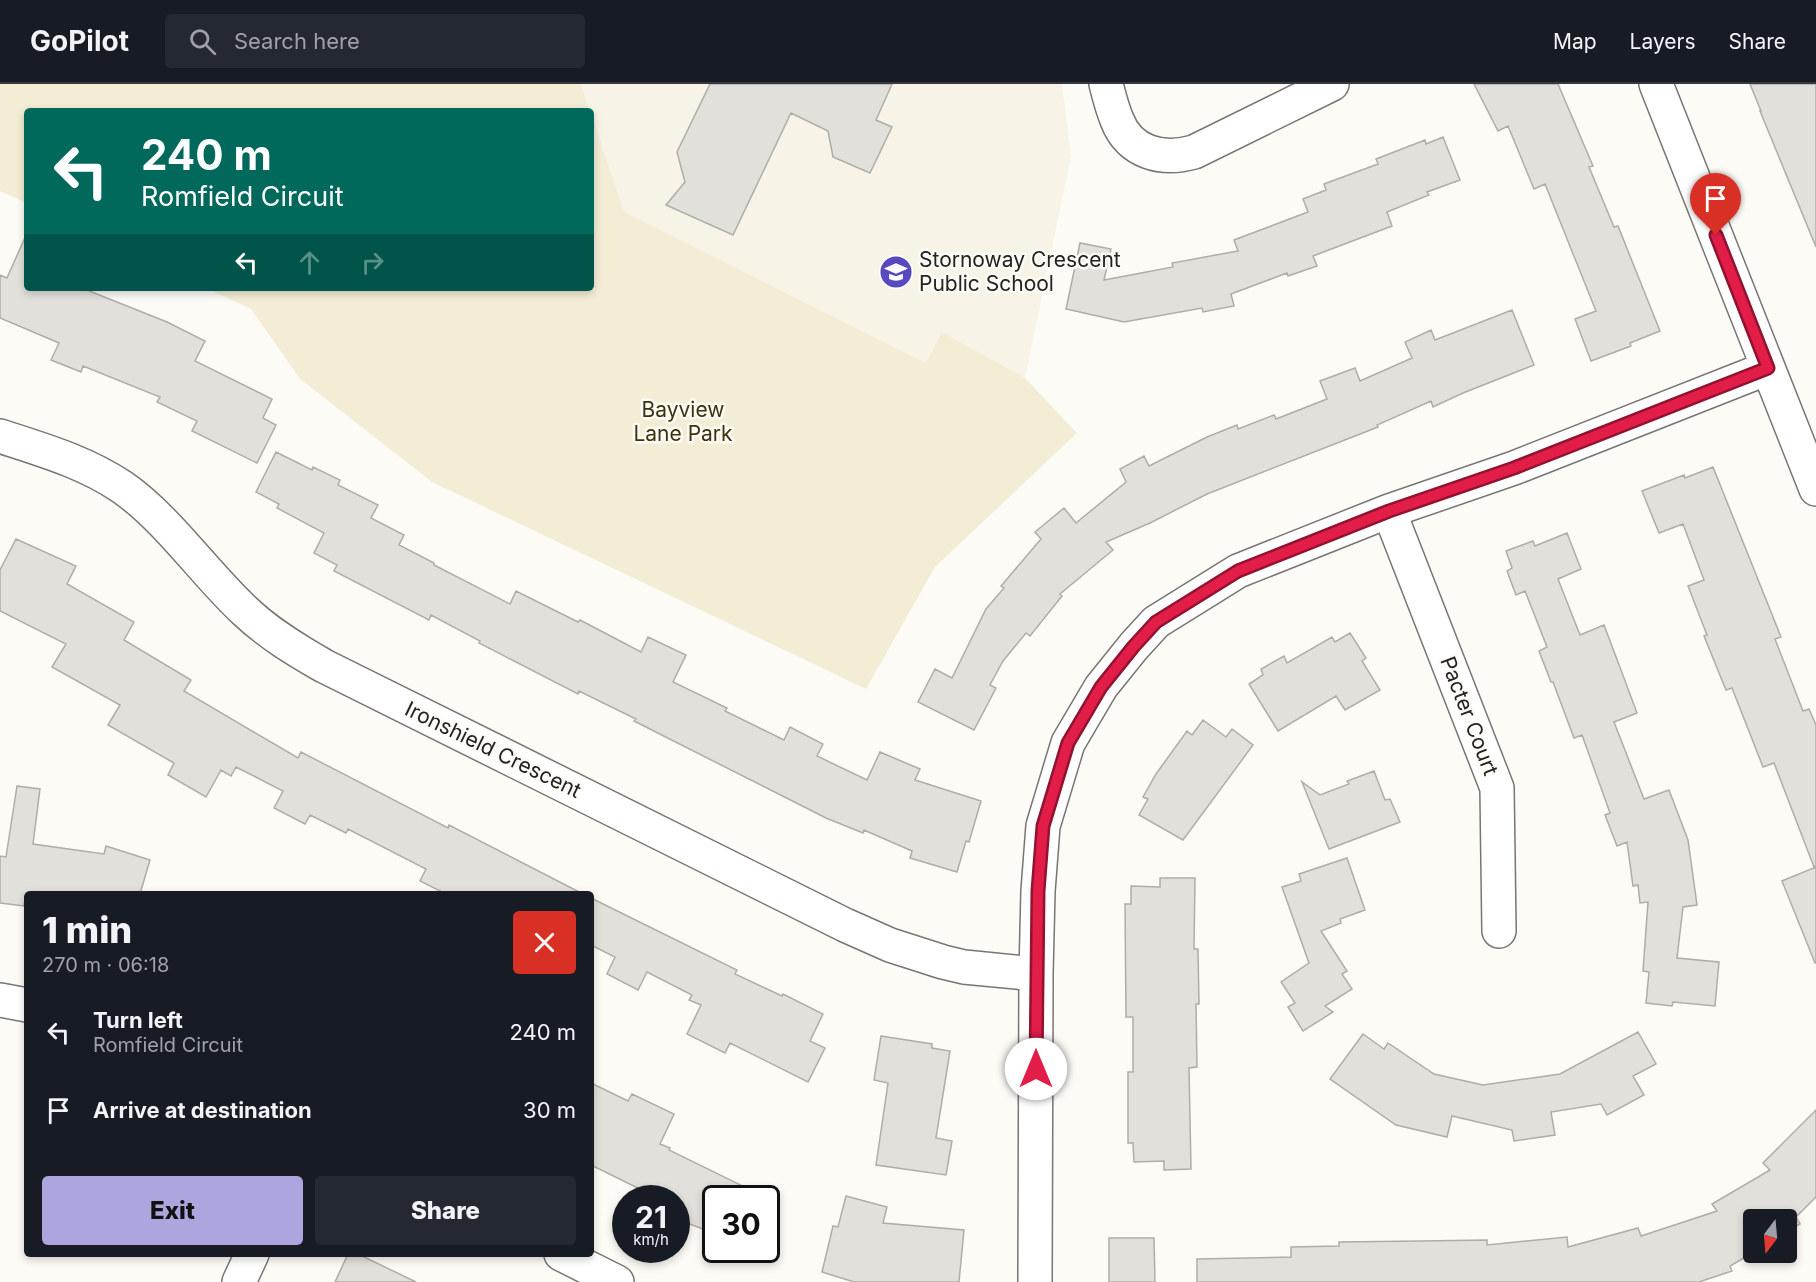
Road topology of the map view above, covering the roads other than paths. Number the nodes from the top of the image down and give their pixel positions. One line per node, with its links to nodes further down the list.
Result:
1 (1106, 84): 2 (street)
2 (1332, 84)
3 (1656, 84): 4 (street)
4 (1768, 368): 6 (street); 7 (street)
5 (0, 436): 9 (street, Ironshield Crescent)
6 (1816, 489)
7 (1389, 511): 8 (street, Pacter Court); 9 (street)
8 (1499, 931)
9 (1036, 974): 16 (street)
10 (0, 1000): 11 (street)
11 (24, 1004)
12 (250, 1257): 14 (street)
13 (567, 1257): 15 (street)
14 (238, 1282)
15 (617, 1282)
16 (1035, 1282)

